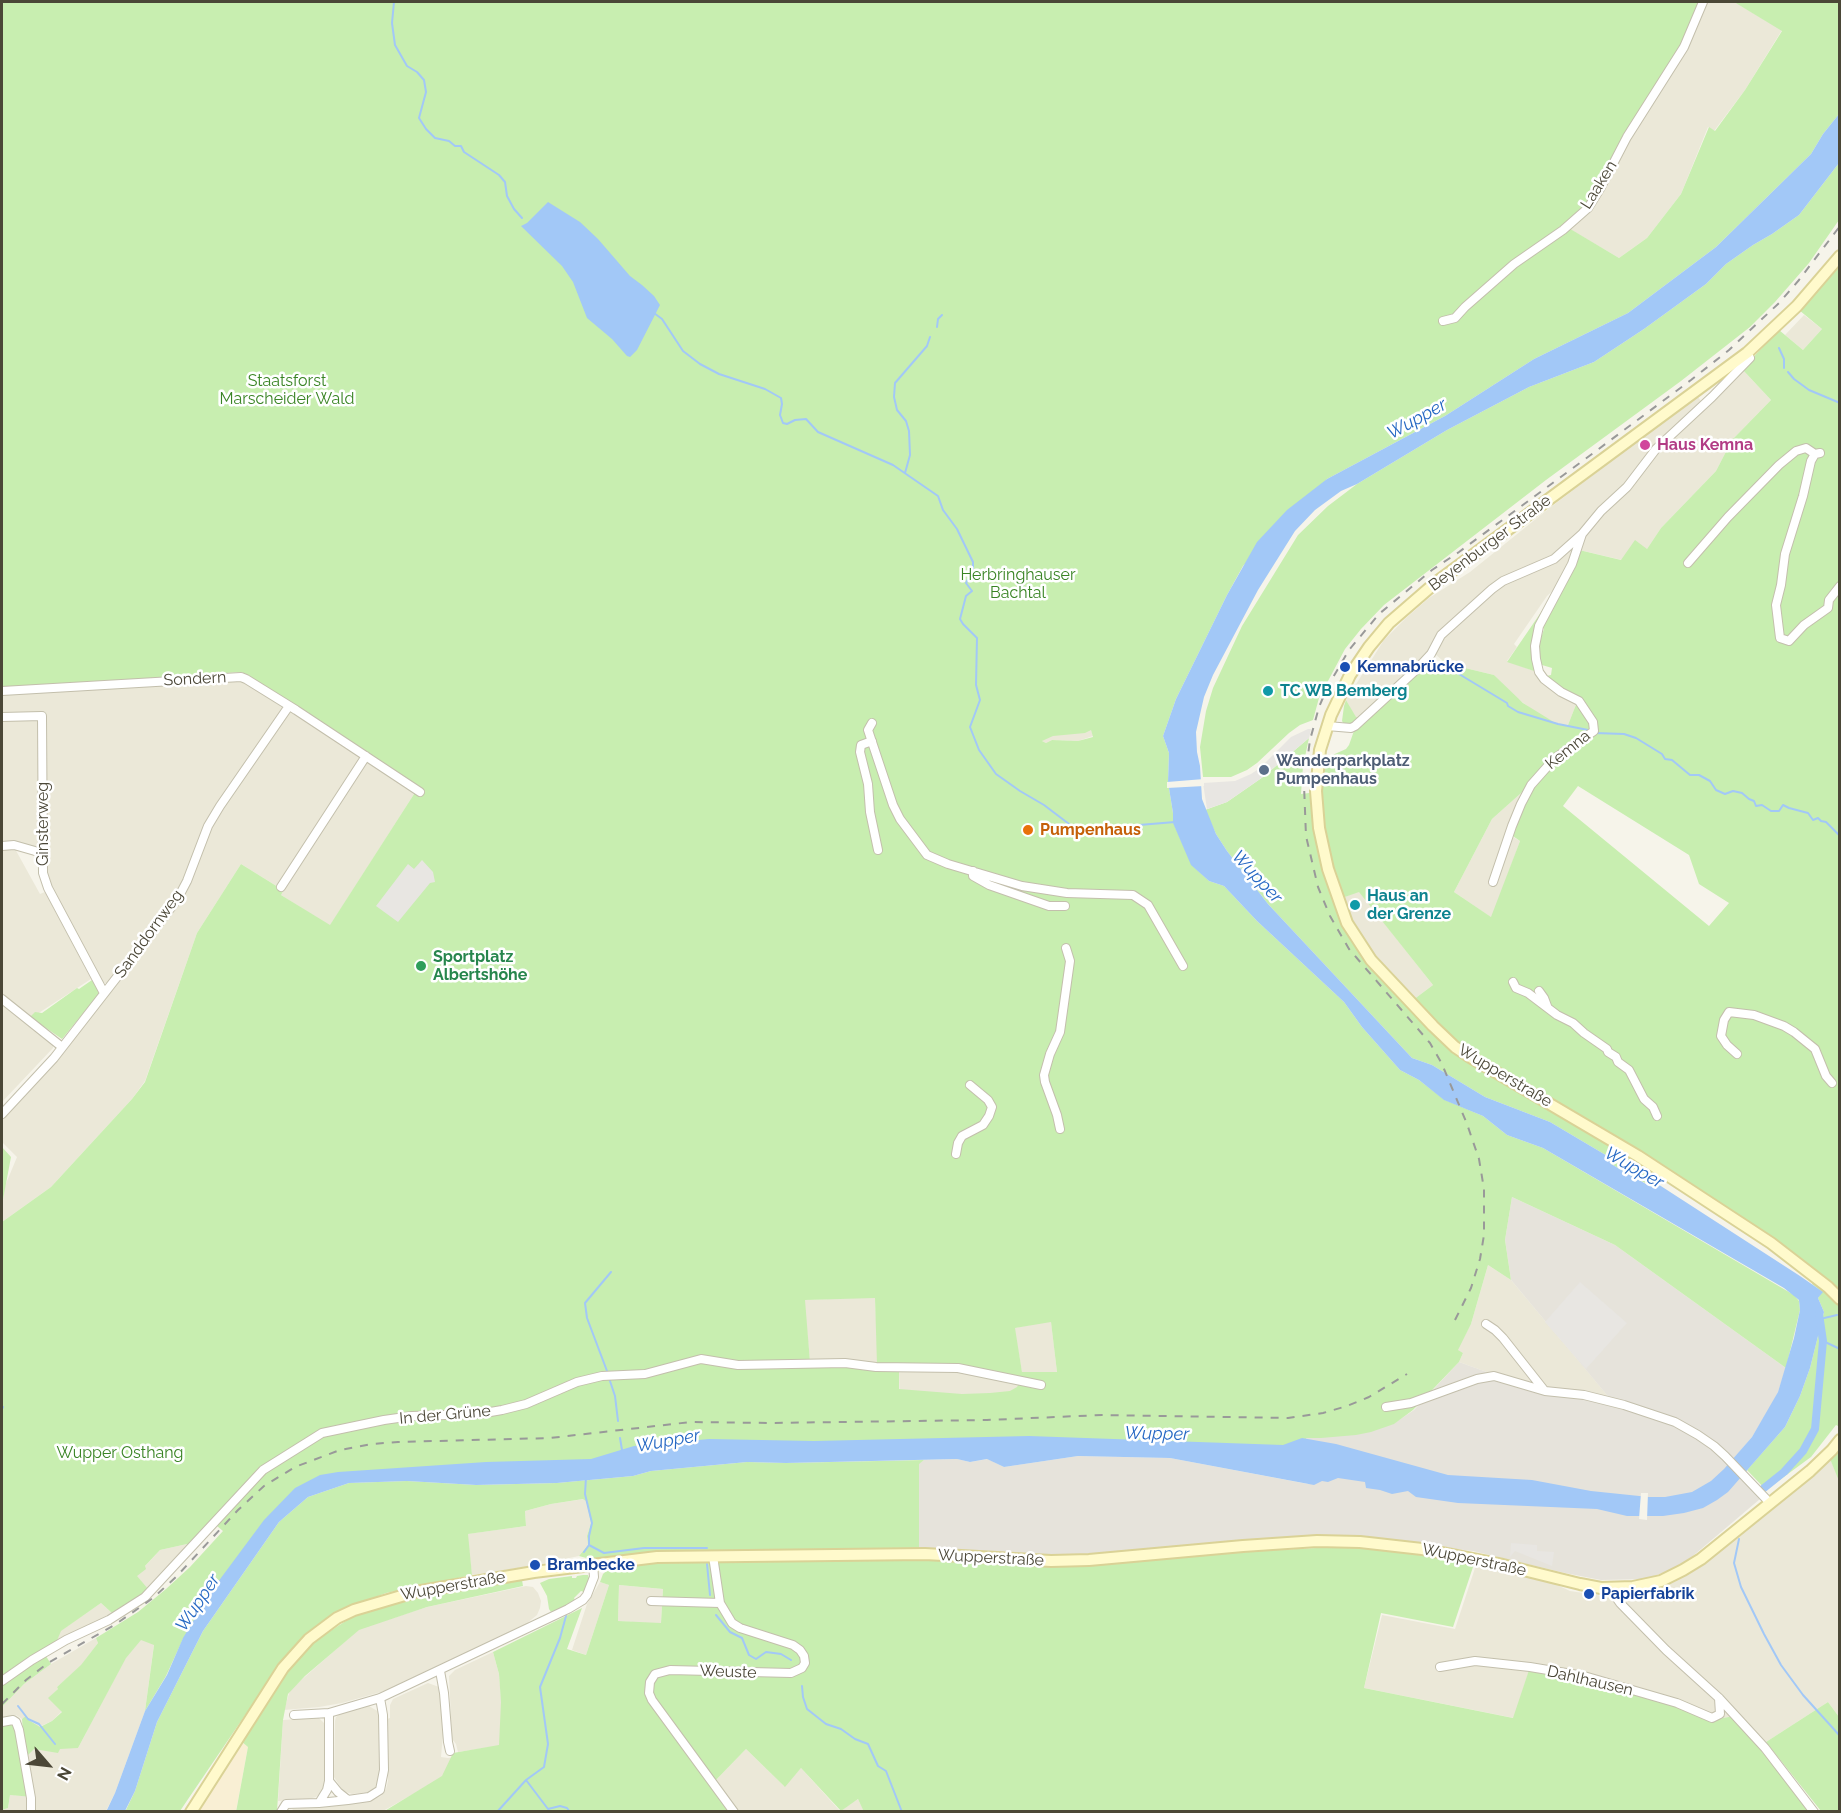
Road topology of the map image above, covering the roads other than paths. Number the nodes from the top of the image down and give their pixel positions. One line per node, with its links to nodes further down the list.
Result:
1 (1703, 2): 3 (street, Laaken)
2 (1839, 256): 4 (main road, Beyenburger Straße)
3 (1443, 321)
4 (1747, 353): 5 (street, Kemna); 12 (main road, Beyenburger Straße)
5 (1582, 534): 12 (street, Kemna); 20 (street, Kemna)
6 (1688, 563): 7 (street)
7 (1839, 586)
8 (2, 691): 9 (street, Sondern)
9 (289, 706): 14 (street, Sondern); 28 (street, Sanddornweg)
10 (2, 717): 18 (street, Ginsterweg)
11 (872, 723): 13 (street)
12 (1327, 726): 23 (main road, Beyenburger Straße)
13 (872, 741): 17 (street); 19 (street)
14 (366, 756): 15 (street, Sondern); 21 (street)
15 (420, 792)
16 (2, 846): 18 (street)
17 (878, 850)
18 (42, 853): 28 (street, Ginsterweg)
19 (973, 871): 22 (street); 25 (street)
20 (1493, 882)
21 (281, 887)
22 (1065, 906)
23 (1347, 923): 39 (main road, Wupperstraße)
24 (1066, 948): 37 (street)
25 (1183, 966)
26 (1513, 982): 30 (street)
27 (1539, 991): 30 (street)
28 (104, 993): 31 (street, Sanddornweg)
29 (2, 999): 31 (street)
30 (1548, 1008): 36 (street)
31 (62, 1047): 35 (street, Sanddornweg)
32 (1737, 1054): 33 (street)
33 (1832, 1083)
34 (970, 1085): 38 (street)
35 (2, 1114)
36 (1657, 1116)
37 (1060, 1129)
38 (956, 1154)
39 (1839, 1299)
40 (1486, 1324): 42 (street)
41 (1041, 1385): 53 (street, In der Grüne)
42 (1545, 1391): 43 (street); 45 (street)
43 (1386, 1407)
44 (1839, 1440): 45 (main road, Wupperstraße)
45 (1770, 1503): 48 (main road, Wupperstraße)
46 (713, 1556): 47 (main road, Wupperstraße); 48 (main road, Wupperstraße); 50 (street, Weuste)
47 (593, 1564): 52 (street); 64 (main road, Wupperstraße)
48 (1613, 1588): 55 (street)
49 (651, 1601): 50 (street)
50 (720, 1603): 66 (street, Weuste)
51 (1440, 1667): 55 (street, Dahlhausen)
52 (440, 1671): 54 (street); 59 (street)
53 (2, 1681)
54 (380, 1698): 56 (street); 61 (street)
55 (1719, 1698): 67 (street)
56 (329, 1713): 57 (street); 60 (street)
57 (294, 1715)
58 (2, 1722): 63 (street)
59 (450, 1751)
60 (329, 1781): 61 (street); 62 (street)
61 (348, 1800): 62 (street)
62 (319, 1803): 65 (street)
63 (31, 1812)
64 (190, 1812)
65 (281, 1812)
66 (734, 1812)
67 (1814, 1812)

